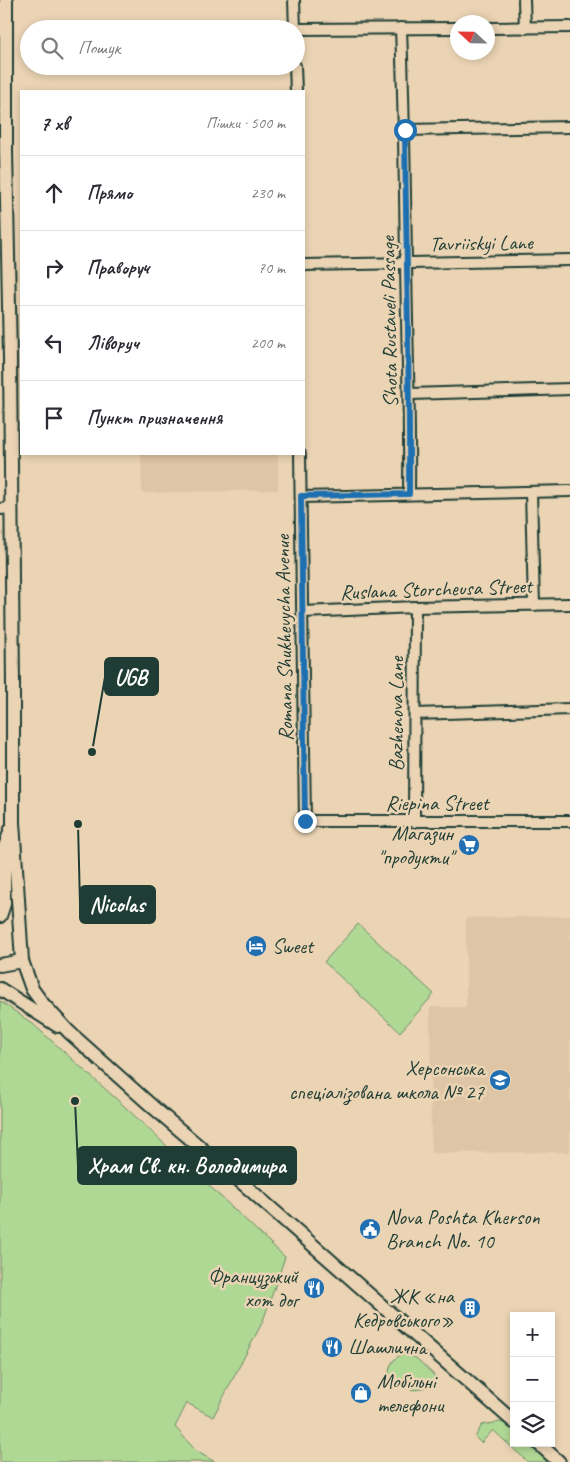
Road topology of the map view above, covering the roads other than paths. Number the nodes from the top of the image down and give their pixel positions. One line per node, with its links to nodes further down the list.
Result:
1 (6, 0): 25 (street)
2 (294, 0): 4 (street)
3 (524, 0): 9 (street)
4 (295, 20)
5 (570, 27): 9 (street)
6 (401, 28): 7 (street); 10 (street); 14 (street, Shota Rustaveli Passage)
7 (450, 28)
8 (495, 28): 9 (street)
9 (525, 28)
10 (305, 29)
11 (295, 75): 12 (street)
12 (296, 90)
13 (570, 127): 14 (street)
14 (405, 130): 16 (street, Shota Rustaveli Passage)
15 (570, 260): 16 (street, Tavriiskyi Lane)
16 (406, 264): 17 (street, Tavriiskyi Lane); 19 (street, Shota Rustaveli Passage)
17 (305, 265)
18 (570, 389): 19 (street)
19 (410, 394): 23 (street, Shota Rustaveli Passage)
20 (300, 455): 24 (street, Romana Shukhevycha Avenue)
21 (570, 490): 22 (street)
22 (531, 492): 23 (street); 27 (street)
23 (409, 494): 24 (street)
24 (301, 496): 29 (street, Romana Shukhevycha Avenue)
25 (6, 509): 34 (street)
26 (570, 604): 27 (street, Ruslana Storcheusa Street)
27 (534, 605): 28 (street, Ruslana Storcheusa Street)
28 (415, 607): 29 (street, Ruslana Storcheusa Street); 31 (street, Bazhenova Lane)
29 (303, 612): 32 (street, Romana Shukhevycha Avenue)
30 (570, 709): 31 (street)
31 (415, 714): 35 (street, Bazhenova Lane)
32 (305, 821): 35 (street, Riepina Street)
33 (570, 821): 35 (street, Riepina Street)
34 (13, 822): 36 (street); 37 (street)
35 (414, 822)
36 (0, 916)
37 (22, 961): 38 (street); 40 (street)
38 (0, 964)
39 (0, 989): 40 (street)
40 (69, 1032): 41 (street)
41 (510, 1418)
42 (542, 1447): 43 (street)
43 (559, 1462)

